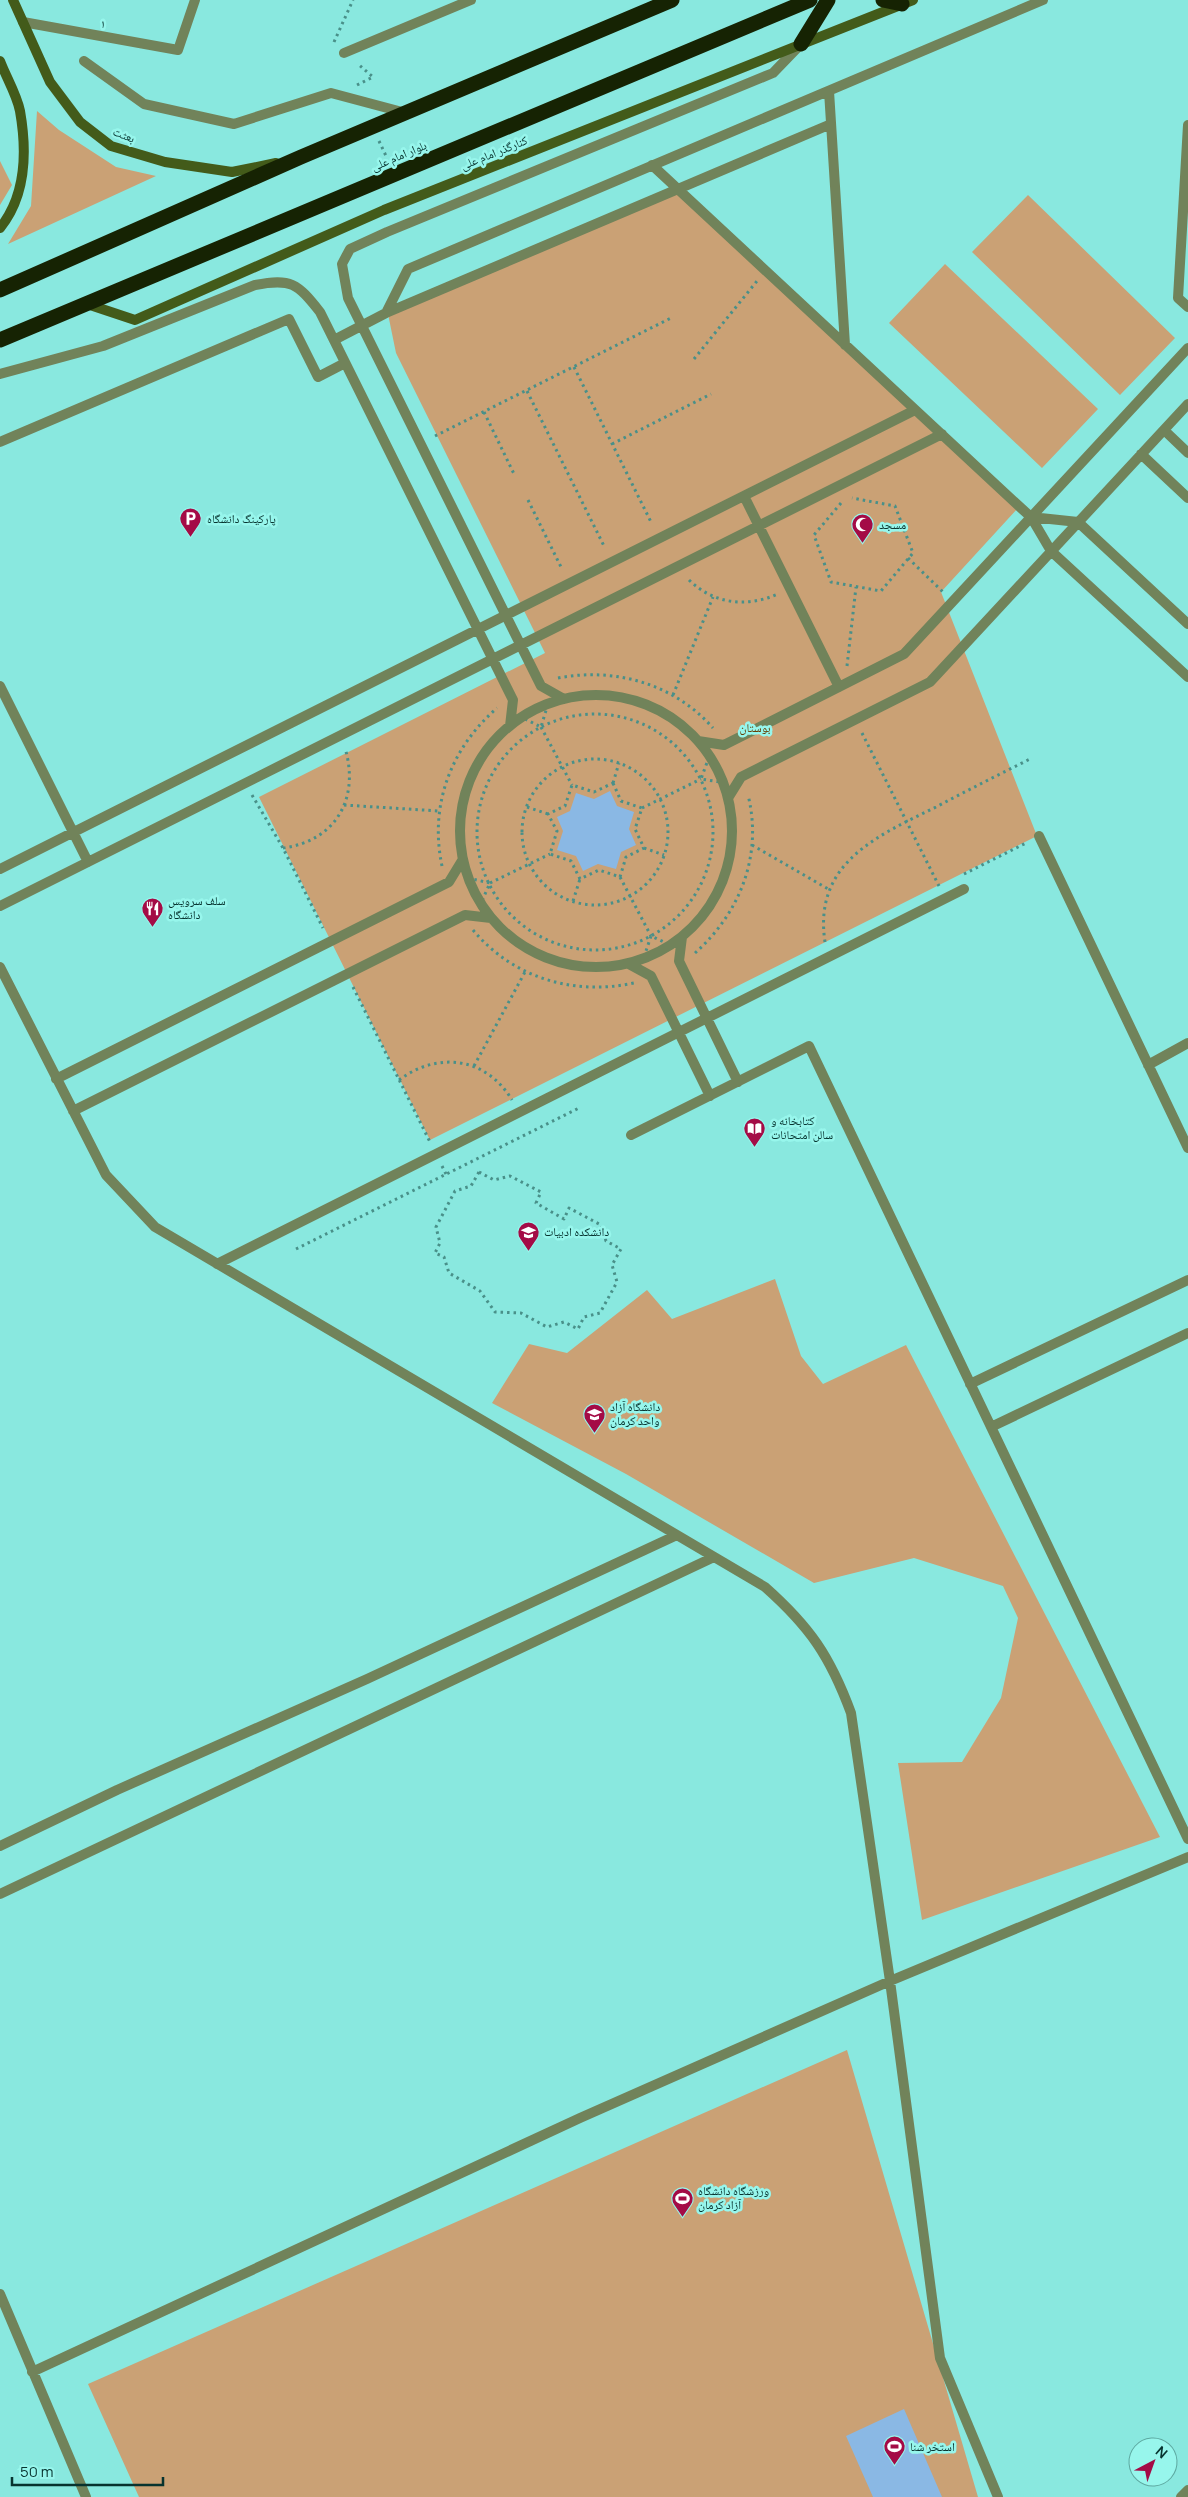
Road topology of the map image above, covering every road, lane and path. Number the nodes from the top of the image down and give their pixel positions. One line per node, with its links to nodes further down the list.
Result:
1 (13, 0): 10 (street, بعثت)
2 (195, 0): 10 (street, ۱)
3 (471, 0): 12 (street)
4 (672, 0): 18 (highway)
5 (810, 0): 28 (highway, بلوار امام علی)
6 (828, 0): 11 (highway)
7 (883, 0): 9 (highway)
8 (1043, 0): 17 (street)
9 (907, 2): 11 (street, کنارگذر امام علی)
10 (23, 22): 21 (street, بعثت)
11 (801, 44): 28 (street, کنارگذر امام علی); 32 (street)
12 (344, 52)
13 (84, 60): 18 (street)
14 (0, 61): 25 (street)
15 (373, 77): 16 (path)
16 (354, 87)
17 (829, 91): 19 (street); 22 (street)
18 (407, 113): 21 (highway)
19 (831, 124): 23 (street); 35 (street)
20 (1188, 125): 24 (street)
21 (301, 157): 27 (highway)
22 (652, 166): 23 (street); 30 (street)
23 (677, 189): 26 (street); 30 (street)
24 (1185, 220): 29 (street)
25 (0, 228)
26 (765, 271): 35 (street); 37 (path)
27 (0, 290)
28 (87, 304): 33 (highway, بلوار امام علی)
29 (1188, 307)
30 (386, 313): 32 (street)
31 (673, 317): 39 (path)
32 (362, 326): 34 (street); 74 (street)
33 (0, 340)
34 (334, 340): 38 (street); 40 (street)
35 (845, 345): 44 (street)
36 (1188, 348): 59 (street)
37 (694, 359)
38 (345, 363): 49 (street); 76 (street)
39 (574, 367): 41 (path); 50 (path)
40 (0, 374)
41 (526, 390): 45 (path); 63 (path)
42 (711, 394): 50 (path)
43 (1188, 404): 46 (street)
44 (916, 410): 47 (street); 54 (street)
45 (484, 412): 48 (path); 53 (path)
46 (1164, 430): 51 (street); 52 (street)
47 (942, 434): 59 (street); 62 (street)
48 (436, 436)
49 (0, 442)
50 (612, 444): 61 (path)
51 (1188, 453)
52 (1141, 454): 56 (street); 60 (street)
53 (515, 476)
54 (744, 496): 62 (street); 74 (street)
55 (852, 498): 65 (path)
56 (1188, 498)
57 (528, 500): 66 (path)
58 (841, 504): 70 (path)
59 (1030, 518): 60 (street); 64 (street); 84 (street)
60 (1078, 522): 64 (street); 75 (street)
61 (652, 524)
62 (759, 526): 69 (street); 77 (street)
63 (605, 548)
64 (1051, 551): 82 (street); 103 (street)
65 (908, 558): 70 (path); 71 (path)
66 (562, 569)
67 (689, 580): 72 (path)
68 (950, 585): 71 (path)
69 (789, 586): 72 (path); 84 (street)
70 (856, 587): 81 (path)
71 (943, 592): 73 (path)
72 (713, 597): 86 (path)
73 (937, 599)
74 (506, 615): 76 (street); 77 (street)
75 (1188, 624)
76 (478, 630): 78 (street); 113 (street)
77 (521, 645): 78 (street); 85 (street)
78 (493, 659): 89 (street); 121 (street)
79 (842, 661): 81 (path)
80 (854, 666): 81 (path)
81 (847, 669)
82 (1188, 677)
83 (0, 686): 113 (street)
84 (839, 687): 94 (street)
85 (552, 692): 86 (path); 87 (street)
86 (673, 695): 94 (path)
87 (564, 699): 88 (street); 93 (street)
88 (548, 704): 89 (street); 90 (path)
89 (516, 715): 90 (path); 110 (path); 120 (street)
90 (541, 726): 98 (path); 99 (path); 128 (path)
91 (861, 730): 112 (path)
92 (344, 742): 107 (path)
93 (698, 742): 94 (street); 95 (street)
94 (714, 743): 95 (path)
95 (709, 757): 99 (path); 101 (street)
96 (1032, 758): 112 (path)
97 (619, 763): 98 (path); 100 (path); 106 (path)
98 (562, 767): 102 (path); 108 (path)
99 (701, 779): 101 (path); 106 (path); 139 (path)
100 (612, 783): 102 (path); 109 (path)
101 (723, 783): 105 (street)
102 (572, 785): 111 (path)
103 (735, 785): 105 (street); 115 (path)
104 (251, 794): 116 (path)
105 (728, 798): 141 (street)
106 (660, 799): 109 (path); 119 (path)
107 (344, 806): 110 (path); 116 (path)
108 (527, 807): 111 (path); 122 (path)
109 (642, 808): 117 (path)
110 (439, 811): 124 (path)
111 (548, 814): 118 (path)
112 (906, 821): 129 (path); 131 (path)
113 (73, 833): 121 (street); 123 (street)
114 (1039, 836): 151 (street)
115 (752, 845): 131 (path); 141 (path)
116 (283, 848): 138 (path)
117 (644, 848): 119 (path); 125 (path)
118 (550, 854): 122 (path); 127 (path)
119 (664, 855): 132 (path)
120 (463, 859): 124 (street); 126 (street)
121 (88, 862): 135 (street)
122 (530, 864): 128 (path); 133 (path)
123 (0, 869)
124 (454, 874): 126 (path); 153 (street)
125 (620, 877): 127 (path); 132 (path)
126 (468, 878): 128 (path); 134 (street)
127 (580, 879): 133 (path)
128 (490, 883): 134 (path); 139 (path)
129 (939, 886)
130 (964, 889): 148 (street)
131 (830, 890): 140 (path)
132 (630, 896): 133 (path); 139 (path)
133 (573, 901)
134 (481, 904): 136 (path); 137 (street)
135 (0, 906)
136 (474, 916): 137 (street); 146 (path); 159 (street)
137 (491, 918): 143 (street)
138 (325, 931)
139 (651, 936): 141 (path); 142 (path)
140 (826, 943)
141 (676, 947): 142 (street); 148 (street)
142 (644, 959): 143 (street); 145 (path)
143 (629, 964): 145 (street)
144 (0, 968): 153 (street)
145 (640, 970): 146 (path); 149 (street)
146 (525, 972): 152 (path)
147 (360, 981): 154 (path)
148 (707, 1018): 149 (street); 155 (street)
149 (679, 1032): 156 (street); 162 (street)
150 (1188, 1043): 151 (street)
151 (1148, 1065): 161 (street)
152 (474, 1066): 154 (path); 157 (path)
153 (56, 1079): 159 (street)
154 (399, 1080): 162 (path)
155 (738, 1082): 156 (street); 169 (street)
156 (710, 1096): 160 (street)
157 (512, 1100)
158 (580, 1107): 163 (path)
159 (73, 1112): 166 (street)
160 (631, 1135)
161 (1188, 1148)
162 (436, 1154): 163 (path); 166 (street)
163 (446, 1174): 165 (path)
164 (436, 1227): 164 (path)
165 (296, 1249)
166 (217, 1264): 171 (street)
167 (1188, 1280): 169 (street)
168 (1188, 1333): 170 (street)
169 (970, 1384): 170 (street)
170 (991, 1427): 173 (street)
171 (677, 1535): 172 (street); 174 (street)
172 (714, 1557): 176 (street); 177 (street)
173 (1188, 1839)
174 (0, 1846)
175 (1188, 1857): 177 (street)
176 (0, 1894)
177 (890, 1982): 179 (street); 182 (street)
178 (0, 2294): 179 (street)
179 (32, 2372): 181 (street)
180 (1188, 2490): 183 (street)
181 (86, 2497)
182 (998, 2497)
183 (1181, 2497)

